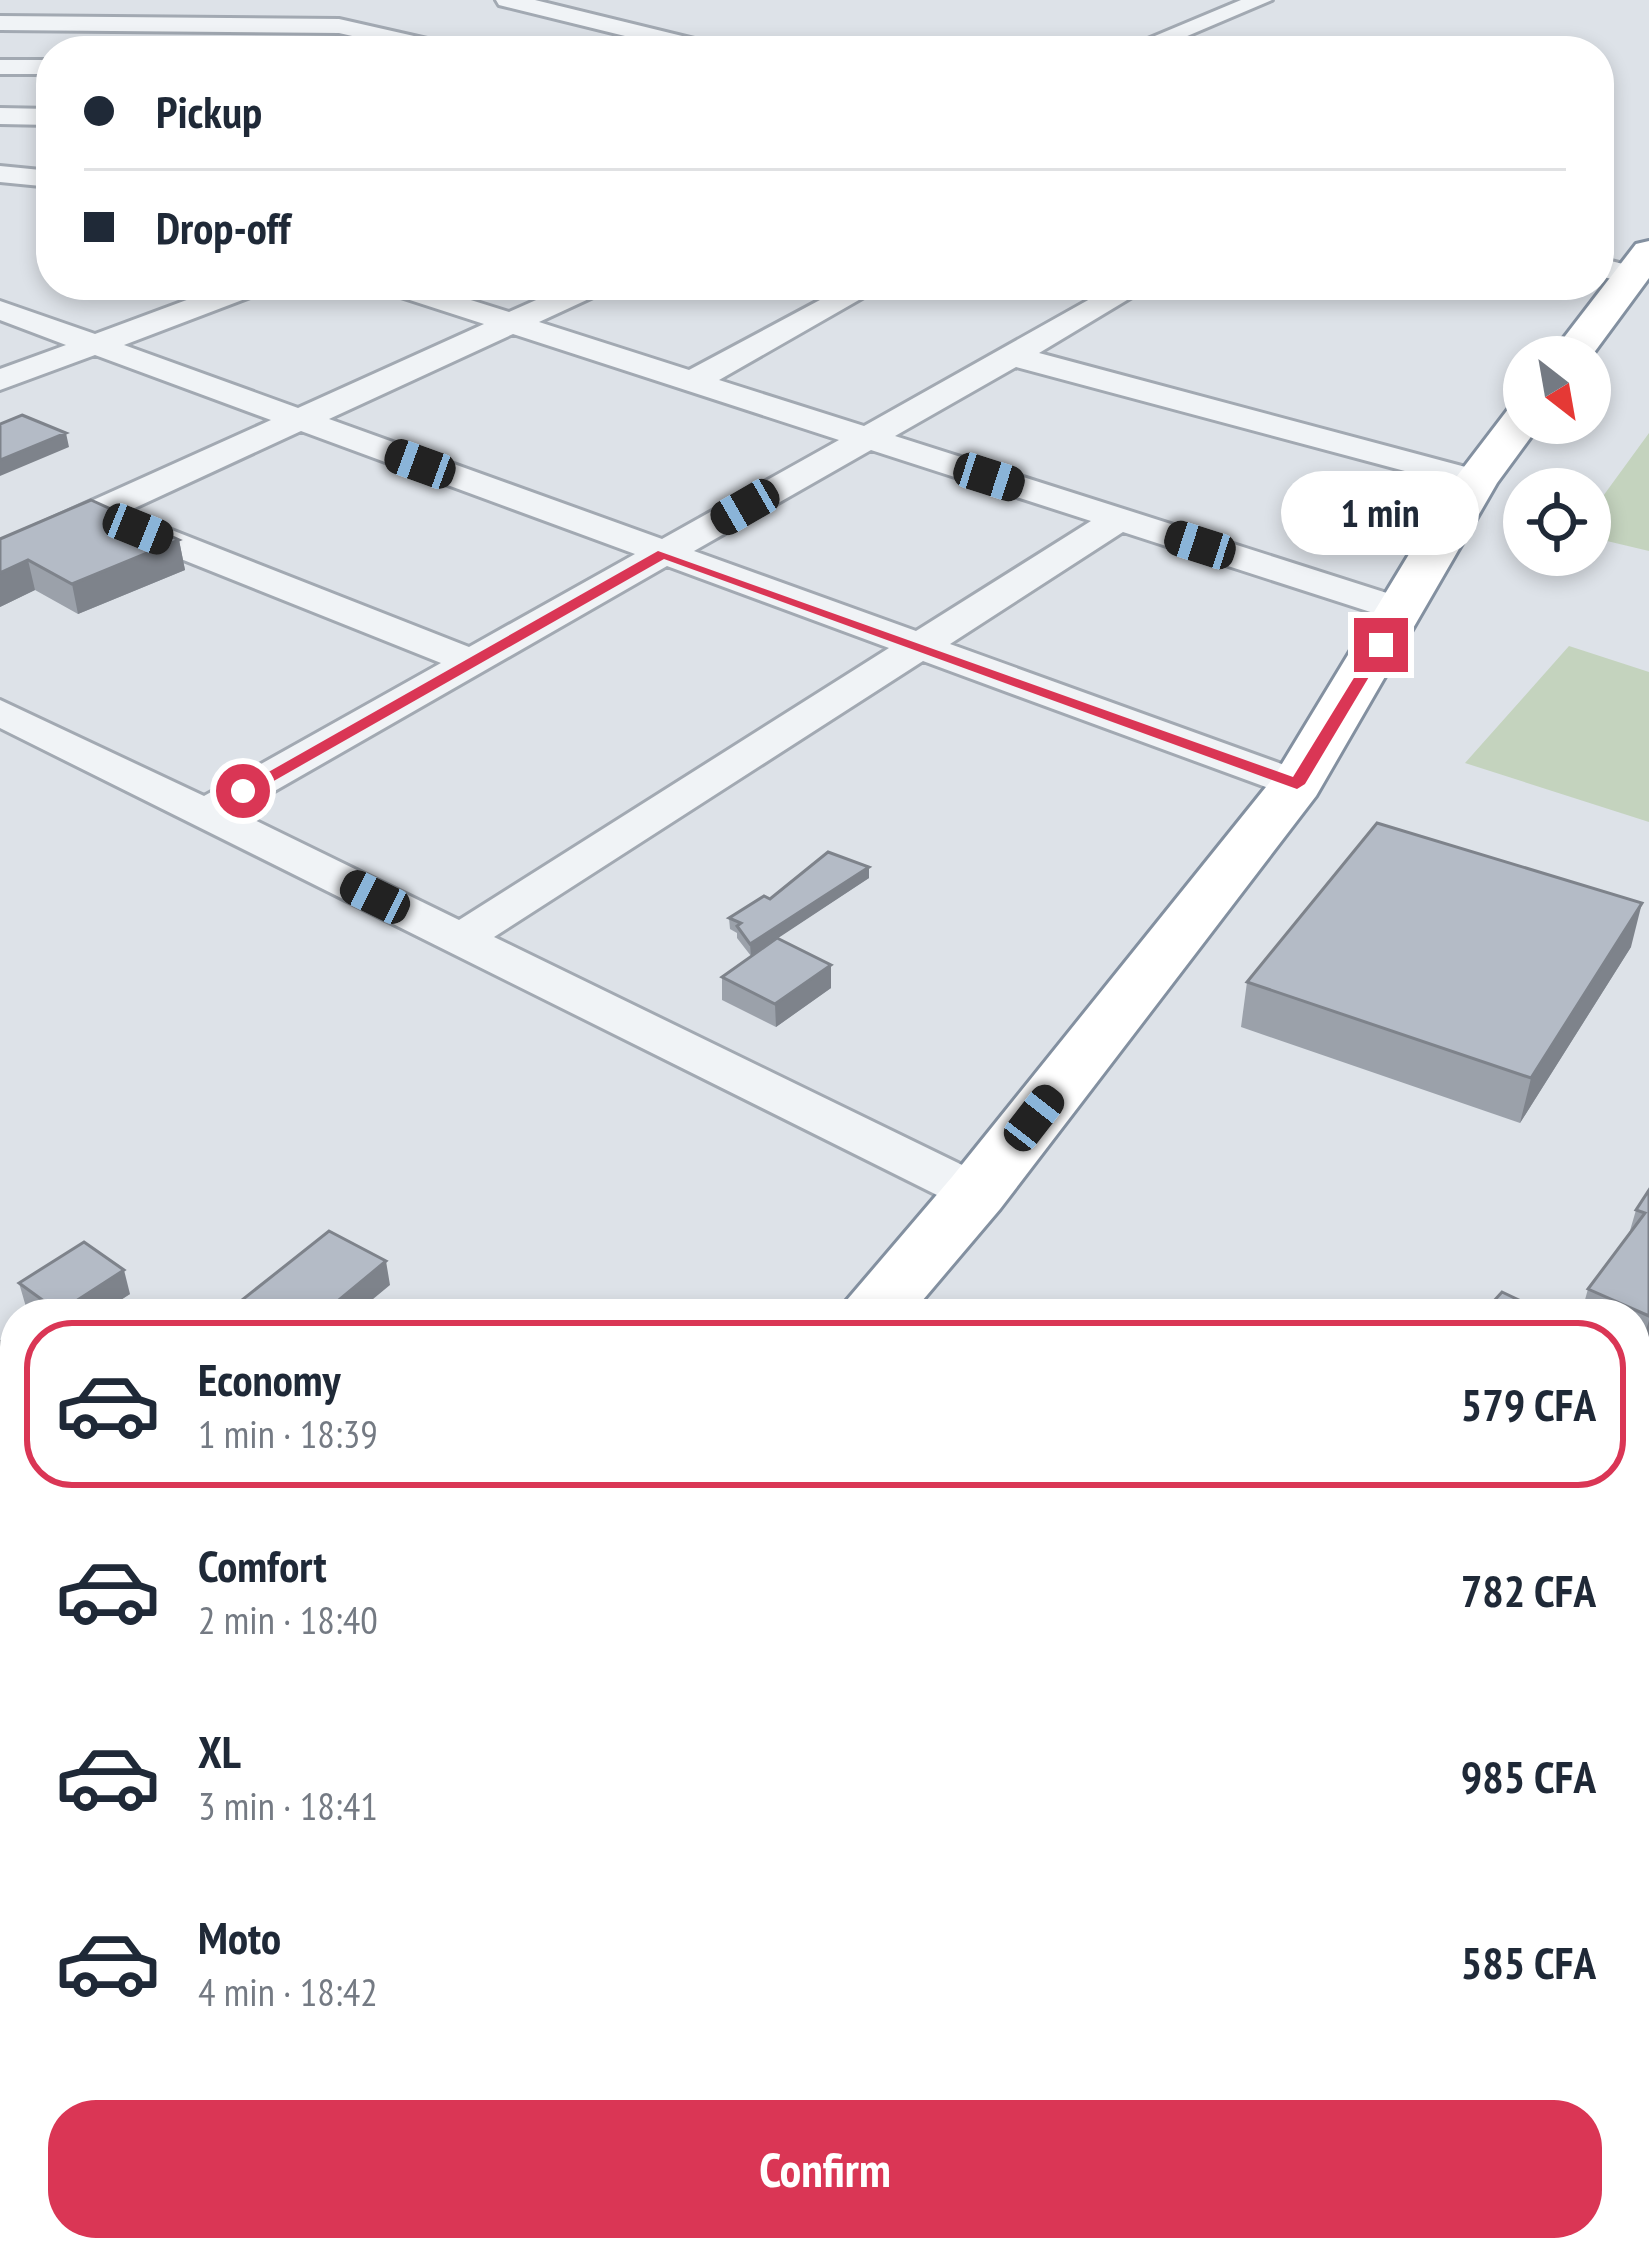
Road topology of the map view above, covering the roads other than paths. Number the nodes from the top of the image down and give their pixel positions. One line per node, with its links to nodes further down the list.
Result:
1 (172, 0): 5 (street)
2 (507, 0): 7 (street)
3 (1262, 0): 12 (street)
4 (0, 23): 5 (street)
5 (160, 24): 6 (street)
6 (215, 25): 8 (street); 9 (street)
7 (620, 28): 10 (street); 11 (street)
8 (207, 36)
9 (383, 36)
10 (596, 36)
11 (653, 36)
12 (1170, 36)
13 (0, 67): 14 (street)
14 (36, 67)
15 (0, 116): 16 (street)
16 (36, 117)
17 (0, 174): 18 (street)
18 (36, 178)
19 (215, 300): 28 (street)
20 (442, 300): 26 (street)
21 (562, 300): 26 (street)
22 (842, 300): 31 (street)
23 (1112, 300): 29 (street)
24 (1605, 300): 27 (main road)
25 (0, 310): 28 (street)
26 (513, 322): 31 (street); 32 (street)
27 (1583, 336)
28 (94, 345): 30 (street); 32 (street)
29 (1013, 356): 33 (street); 35 (street)
30 (0, 380)
31 (692, 381): 33 (street)
32 (298, 420): 36 (street); 38 (street)
33 (868, 438): 37 (street); 38 (street)
34 (1503, 444): 35 (main road)
35 (1476, 479): 40 (main road)
36 (96, 512): 39 (street); 42 (street)
37 (1119, 519): 40 (street); 41 (street)
38 (663, 554): 41 (street); 42 (street)
39 (0, 556)
40 (1402, 610): 44 (main road)
41 (918, 647): 44 (street); 46 (street)
42 (472, 662): 45 (street)
43 (0, 712): 45 (street)
44 (1297, 784): 47 (main road)
45 (205, 813): 46 (street)
46 (460, 939): 47 (street)
47 (976, 1193): 48 (main road)
48 (884, 1299)

